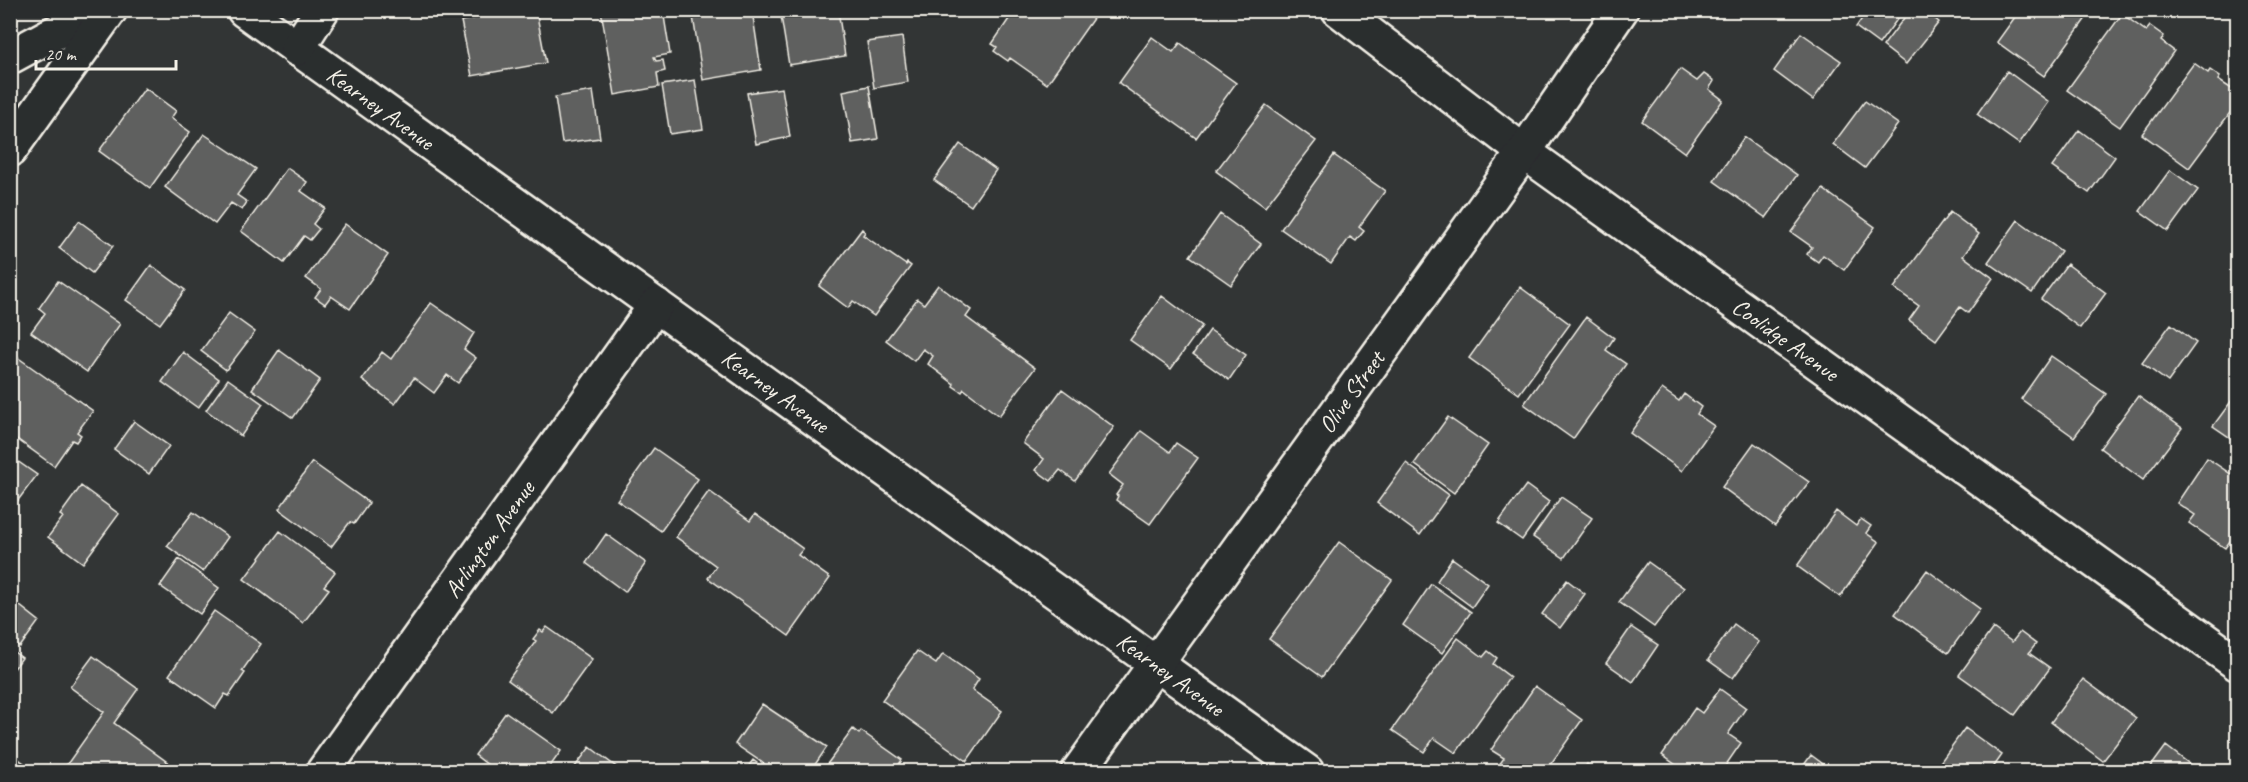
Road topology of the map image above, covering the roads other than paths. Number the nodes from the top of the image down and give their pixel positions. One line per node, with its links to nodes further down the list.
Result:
1 (97, 10): 8 (street)
2 (110, 10): 9 (street)
3 (244, 10): 7 (street, Kearney Avenue)
4 (322, 10): 7 (street)
5 (1339, 10): 10 (street, Coolidge Avenue)
6 (1621, 10): 10 (street, Olive Street)
7 (297, 50): 11 (street, Kearney Avenue)
8 (10, 57)
9 (10, 150)
10 (1524, 152): 12 (street, Olive Street); 13 (street, Coolidge Avenue)
11 (656, 305): 12 (street, Kearney Avenue); 14 (street, Arlington Avenue)
12 (1156, 663): 15 (street, Olive Street); 16 (street, Kearney Avenue)
13 (2238, 664)
14 (323, 771)
15 (1078, 771)
16 (1307, 771)

